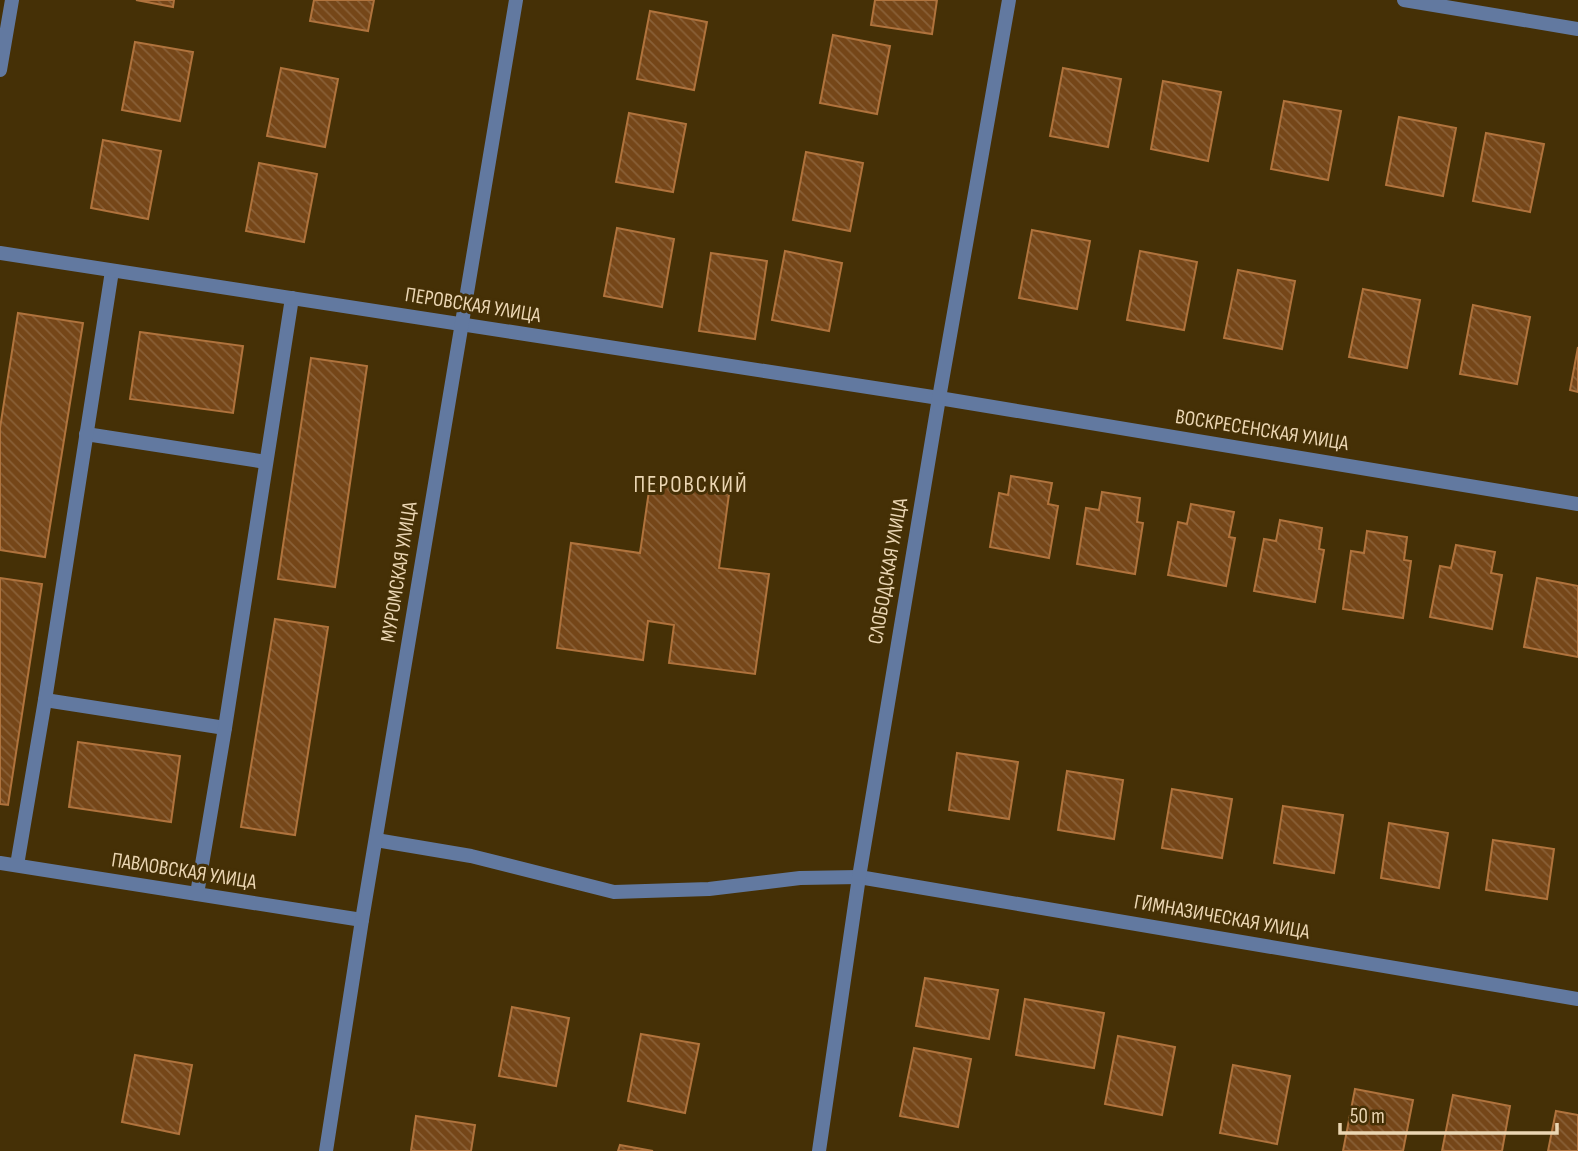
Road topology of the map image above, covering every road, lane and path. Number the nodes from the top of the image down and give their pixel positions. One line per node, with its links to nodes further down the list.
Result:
1 (12, 0): 6 (street)
2 (516, 0): 10 (street, МУРОМСКАЯ УЛИЦА)
3 (1009, 0): 11 (street, СЛОБОДСКАЯ УЛИЦА)
4 (1404, 0): 5 (street)
5 (1578, 29)
6 (0, 70)
7 (0, 253): 8 (street, ПЕРОВСКАЯ УЛИЦА)
8 (111, 271): 9 (street, ПЕРОВСКАЯ УЛИЦА); 12 (street)
9 (292, 298): 10 (street, ПЕРОВСКАЯ УЛИЦА); 13 (street)
10 (461, 324): 11 (street, ПЕРОВСКАЯ УЛИЦА); 17 (street, МУРОМСКАЯ УЛИЦА)
11 (939, 398): 14 (street, ВОСКРЕСЕНСКАЯ УЛИЦА); 20 (street, СЛОБОДСКАЯ УЛИЦА)
12 (86, 434): 13 (street); 15 (street)
13 (267, 462): 16 (street)
14 (1578, 503)
15 (45, 700): 16 (street); 19 (street)
16 (225, 728): 21 (street)
17 (376, 840): 20 (street, ГИМНАЗИЧЕСКАЯ УЛИЦА); 22 (street, МУРОМСКАЯ УЛИЦА)
18 (0, 863): 19 (street, ПАВЛОВСКАЯ УЛИЦА)
19 (17, 866): 21 (street, ПАВЛОВСКАЯ УЛИЦА)
20 (859, 877): 23 (street, ГИМНАЗИЧЕСКАЯ УЛИЦА); 25 (street, СЛОБОДСКАЯ УЛИЦА)
21 (197, 894): 22 (street, ПАВЛОВСКАЯ УЛИЦА)
22 (362, 920): 24 (street, МУРОМСКАЯ УЛИЦА)
23 (1578, 999)
24 (326, 1151)
25 (819, 1151)

